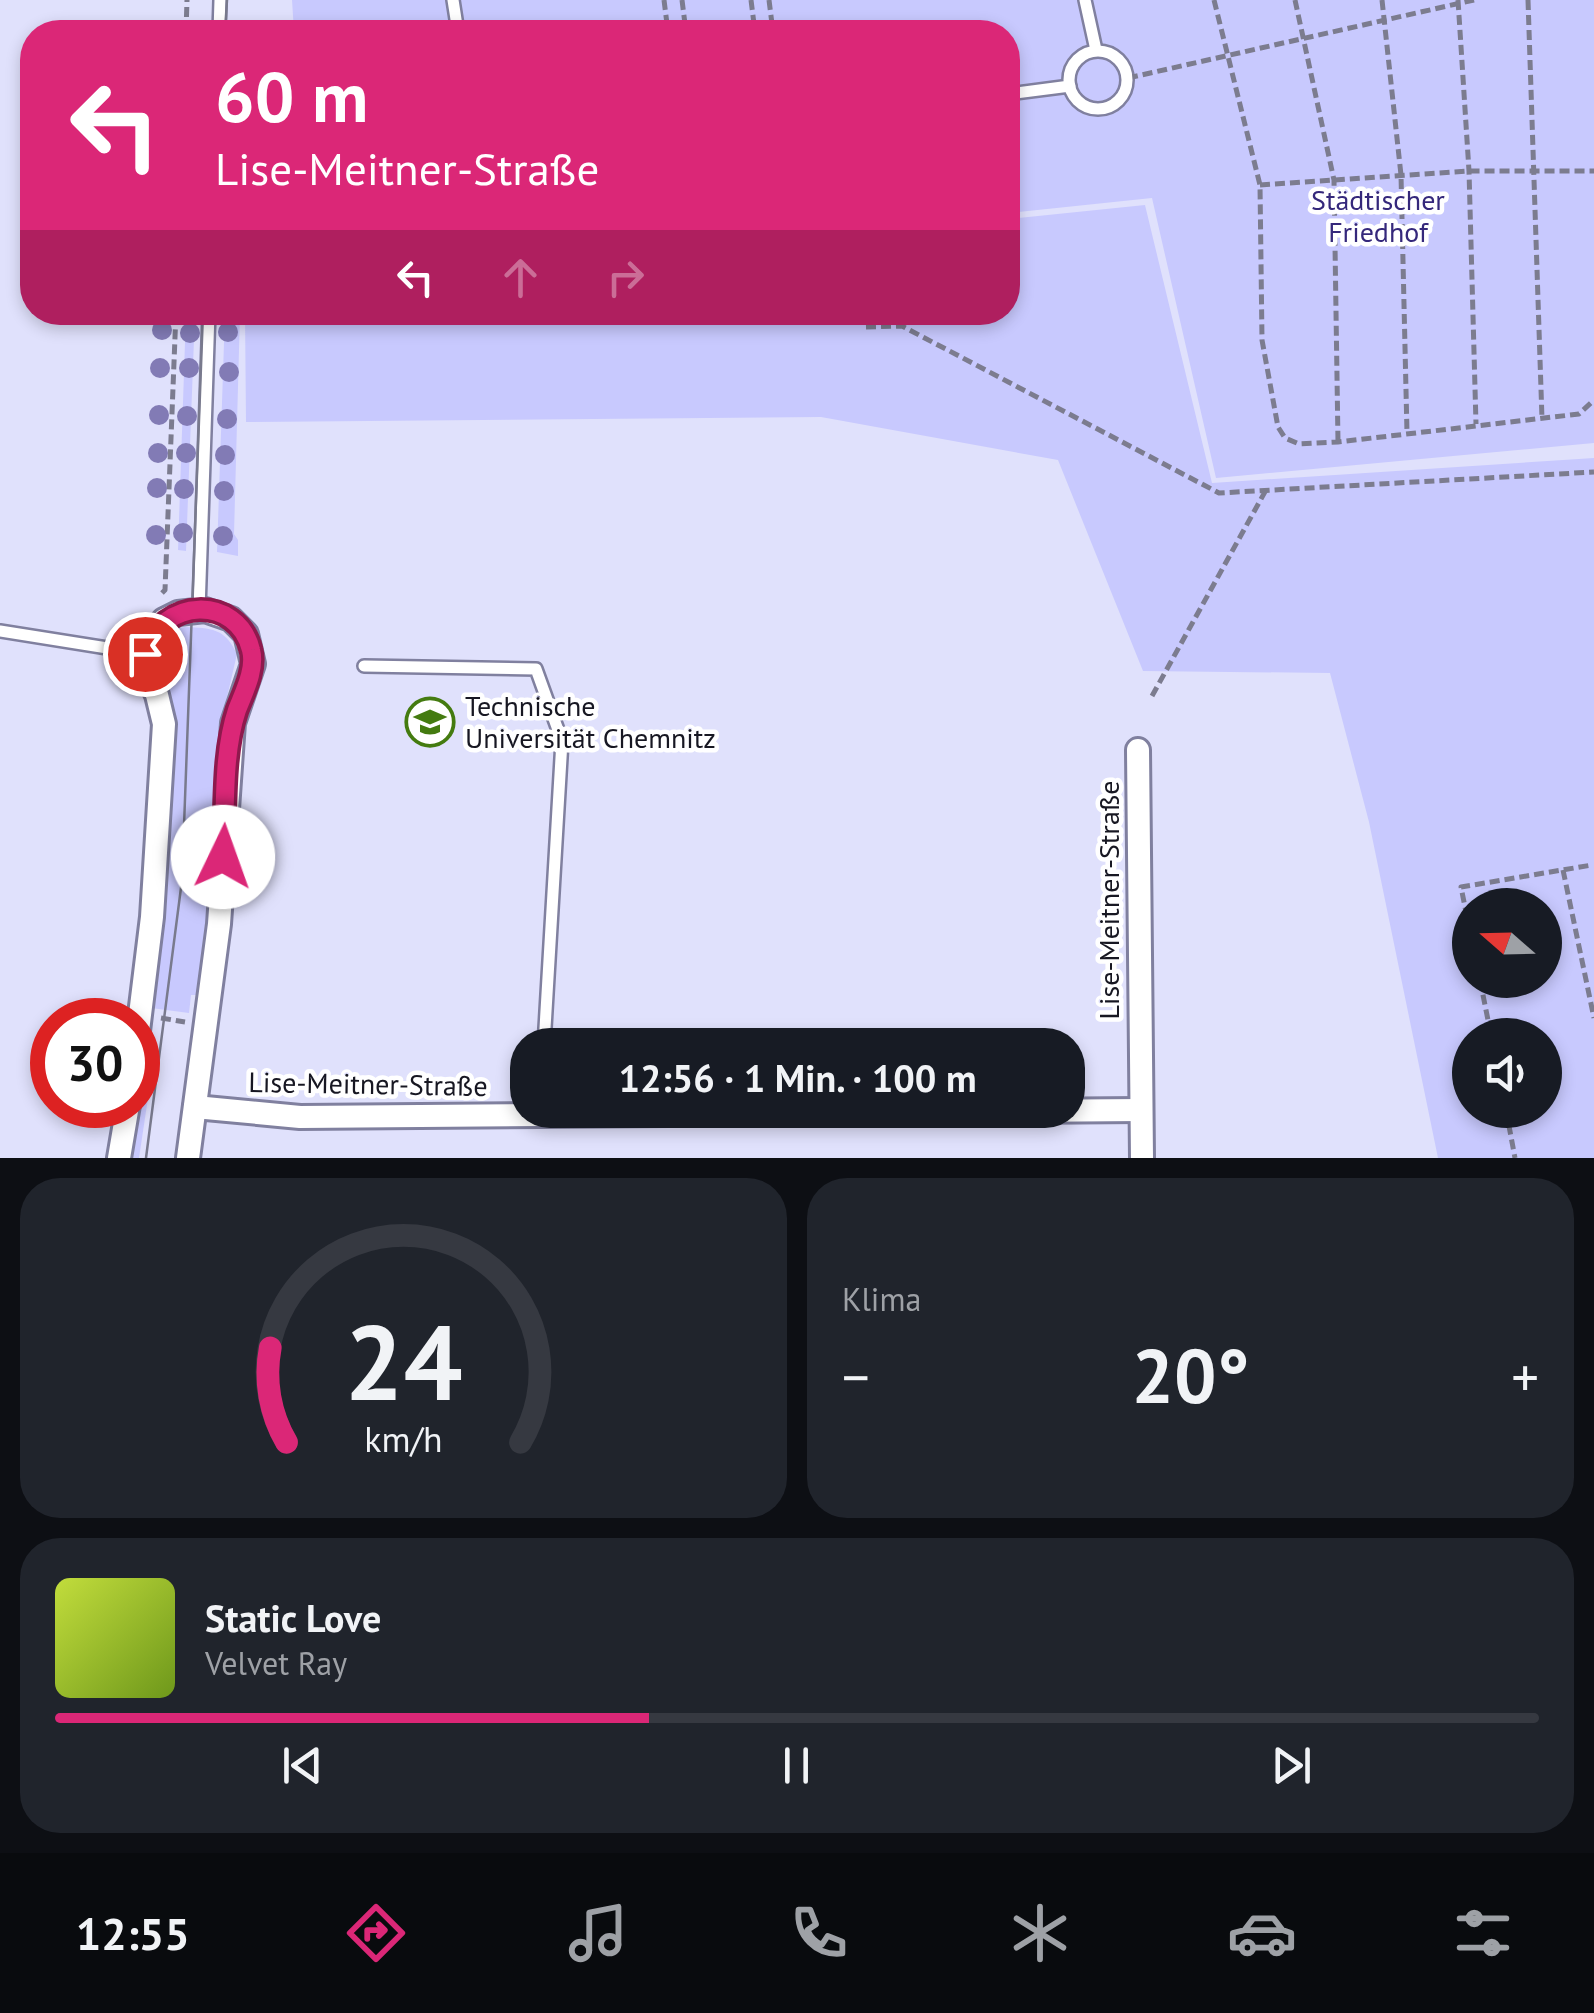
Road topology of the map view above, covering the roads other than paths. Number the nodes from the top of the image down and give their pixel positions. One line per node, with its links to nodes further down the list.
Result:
1 (1085, 0): 2 (lane)
2 (1096, 50): 3 (lane); 3 (lane)
3 (1070, 86): 4 (lane)
4 (1020, 92)
5 (210, 325): 6 (lane)
6 (199, 610): 8 (street); 13 (street)
7 (0, 632): 8 (lane)
8 (145, 654): 11 (street)
9 (364, 666): 12 (lane)
10 (1138, 750): 15 (street, Lise-Meitner-Straße)
11 (142, 998)
12 (545, 1028)
13 (195, 1107): 16 (street, Lise-Meitner-Straße); 19 (street)
14 (1085, 1110): 15 (street, Lise-Meitner-Straße)
15 (1141, 1110): 20 (street, Lise-Meitner-Straße)
16 (510, 1114)
17 (124, 1128): 18 (street)
18 (119, 1158)
19 (188, 1158)
20 (1142, 1158)

